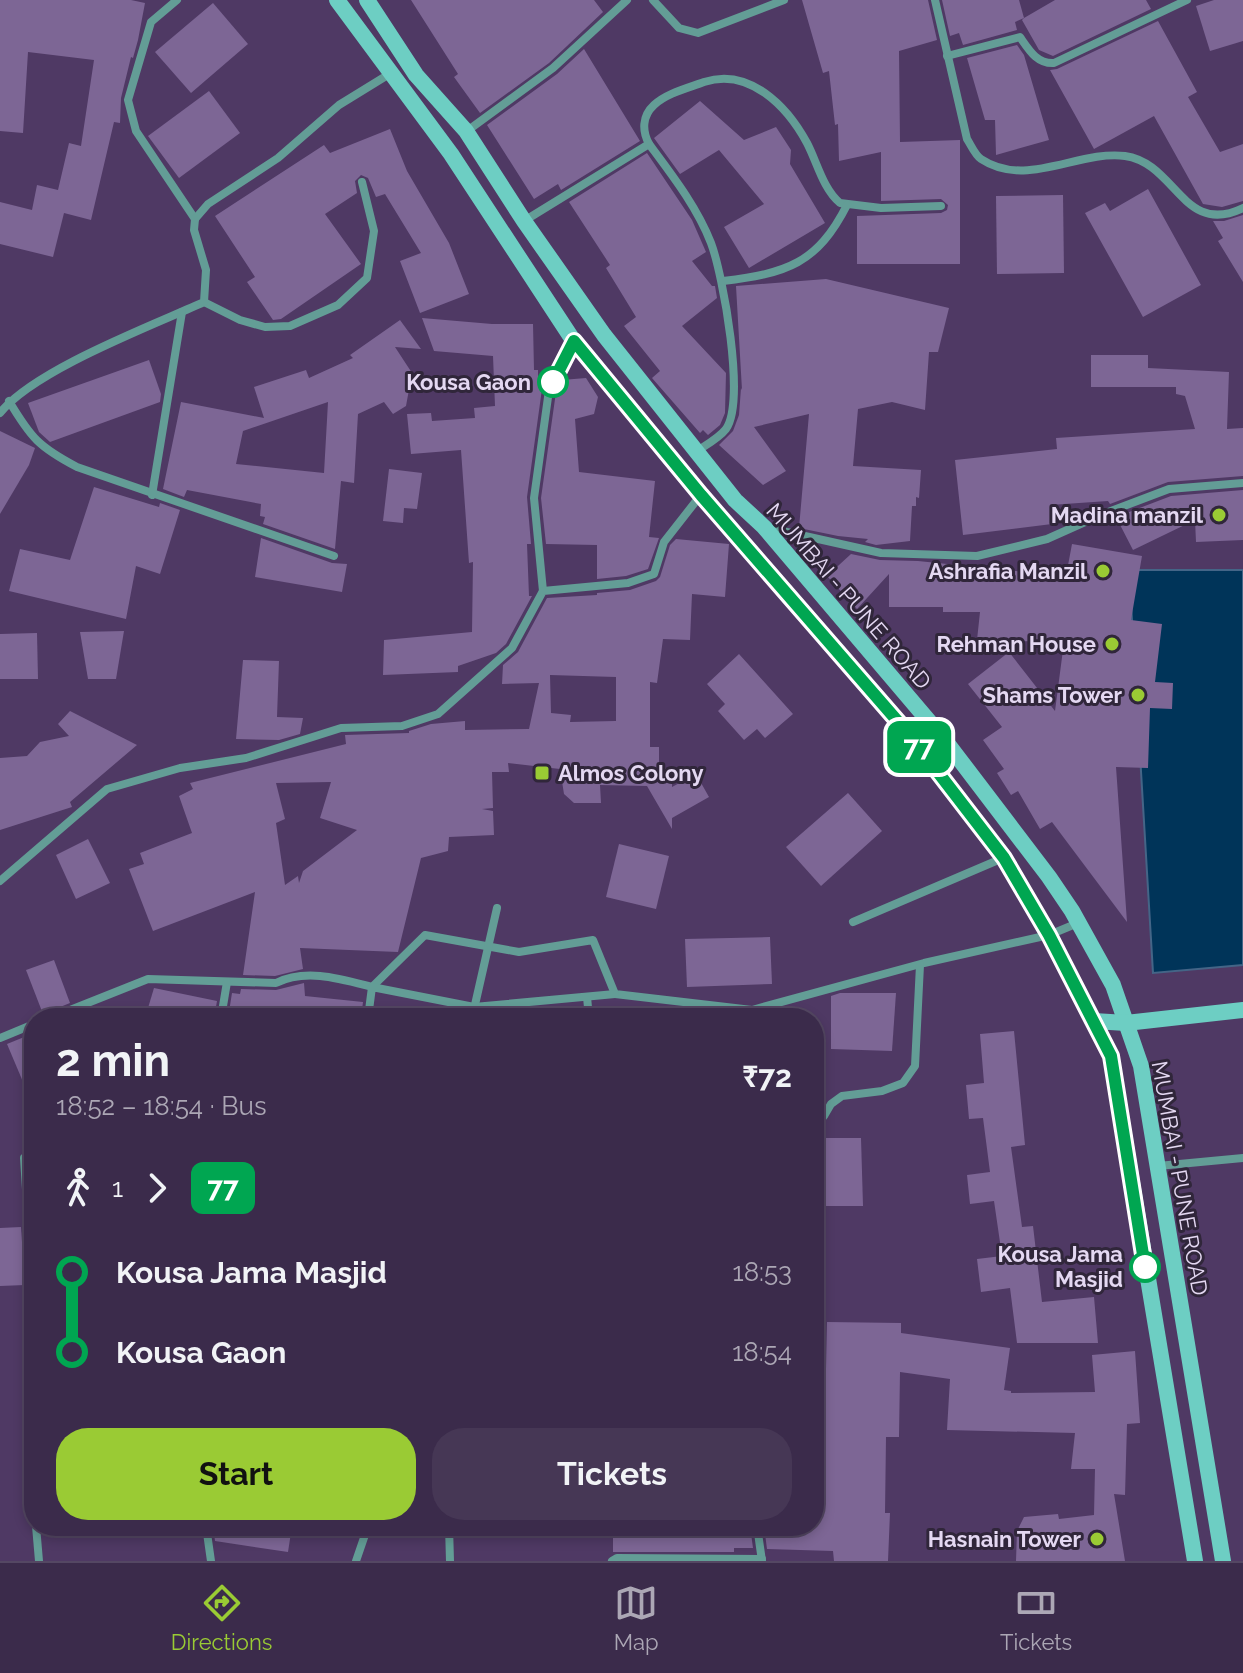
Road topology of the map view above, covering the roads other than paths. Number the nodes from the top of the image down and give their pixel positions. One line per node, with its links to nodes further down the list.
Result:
1 (177, 0): 17 (street)
2 (337, 0): 10 (main road, MUMBAI - PUNE ROAD)
3 (367, 0): 11 (main road, MUMBAI - PUNE ROAD)
4 (627, 0): 11 (street)
5 (653, 0): 6 (street)
6 (784, 0)
7 (935, 0): 9 (street)
8 (1187, 0): 9 (street)
9 (947, 56): 16 (street)
10 (391, 73): 17 (street); 22 (main road, MUMBAI - PUNE ROAD)
11 (466, 131): 18 (main road, MUMBAI - PUNE ROAD)
12 (649, 144): 14 (street); 18 (street); 19 (street)
13 (362, 182): 20 (street)
14 (847, 205): 15 (street); 19 (street)
15 (941, 206)
16 (1243, 208)
17 (195, 219): 20 (street)
18 (524, 221): 25 (main road, MUMBAI - PUNE ROAD)
19 (723, 281): 25 (street)
20 (204, 302): 21 (street)
21 (182, 312): 23 (street); 27 (street)
22 (574, 341): 28 (main road, MUMBAI - PUNE ROAD); 31 (street)
23 (9, 401): 24 (street); 27 (street)
24 (0, 413)
25 (696, 452): 29 (main road, MUMBAI - PUNE ROAD)
26 (1243, 483): 29 (street)
27 (152, 495): 30 (street)
28 (701, 495): 31 (street); 32 (main road, MUMBAI - PUNE ROAD)
29 (764, 527): 36 (main road, MUMBAI - PUNE ROAD)
30 (334, 556)
31 (543, 591): 33 (street)
32 (1004, 858): 35 (street); 37 (main road, MUMBAI - PUNE ROAD)
33 (0, 881)
34 (497, 908): 38 (street)
35 (853, 922)
36 (1078, 923): 37 (street); 53 (main road, MUMBAI - PUNE ROAD)
37 (1049, 935): 39 (street); 52 (main road, MUMBAI - PUNE ROAD)
38 (488, 948): 41 (street); 42 (street); 44 (street)
39 (920, 965): 50 (street); 56 (street)
40 (227, 982): 41 (street); 45 (street); 46 (street)
41 (372, 987): 44 (street); 47 (street)
42 (615, 994): 43 (street); 49 (street)
43 (587, 997): 44 (street); 48 (street)
44 (474, 1007)
45 (75, 1008)
46 (223, 1008)
47 (369, 1008)
48 (588, 1008)
49 (711, 1008)
50 (773, 1008)
51 (1243, 1010): 53 (main road)
52 (1094, 1021): 53 (main road); 70 (main road, MUMBAI - PUNE ROAD)
53 (1126, 1023): 58 (main road, MUMBAI - PUNE ROAD)
54 (24, 1028): 55 (street)
55 (0, 1038)
56 (824, 1116)
57 (1243, 1158): 58 (street)
58 (1157, 1166): 71 (main road, MUMBAI - PUNE ROAD)
59 (37, 1536): 66 (street)
60 (208, 1536): 64 (street)
61 (365, 1536): 67 (street)
62 (449, 1536): 68 (street)
63 (758, 1536): 65 (street)
64 (214, 1560)
65 (762, 1560): 69 (street)
66 (39, 1561)
67 (356, 1561)
68 (450, 1561)
69 (612, 1561)
70 (1195, 1561)
71 (1223, 1561)

